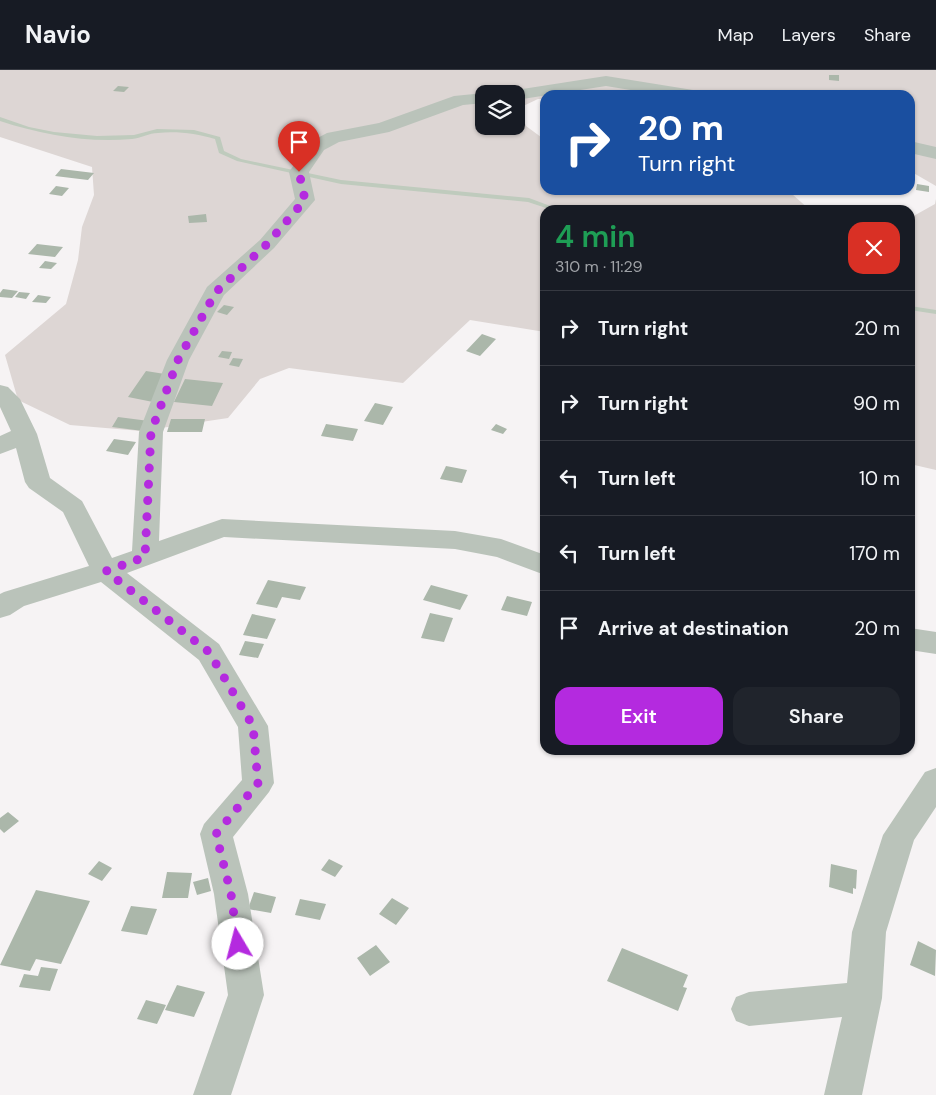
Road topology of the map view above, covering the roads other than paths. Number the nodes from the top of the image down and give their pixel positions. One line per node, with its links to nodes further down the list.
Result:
1 (546, 90): 2 (street)
2 (660, 90)
3 (540, 91): 4 (street)
4 (525, 93)
5 (475, 99): 10 (street)
6 (915, 148): 7 (street)
7 (936, 153)
8 (0, 392): 9 (street)
9 (12, 440): 12 (street)
10 (145, 557): 11 (street); 12 (street)
11 (540, 563)
12 (106, 571): 13 (street); 19 (street)
13 (0, 608)
14 (915, 640): 15 (street)
15 (936, 643)
16 (936, 781): 17 (street)
17 (864, 998): 18 (street); 20 (street)
18 (749, 1009)
19 (212, 1095)
20 (843, 1095)

